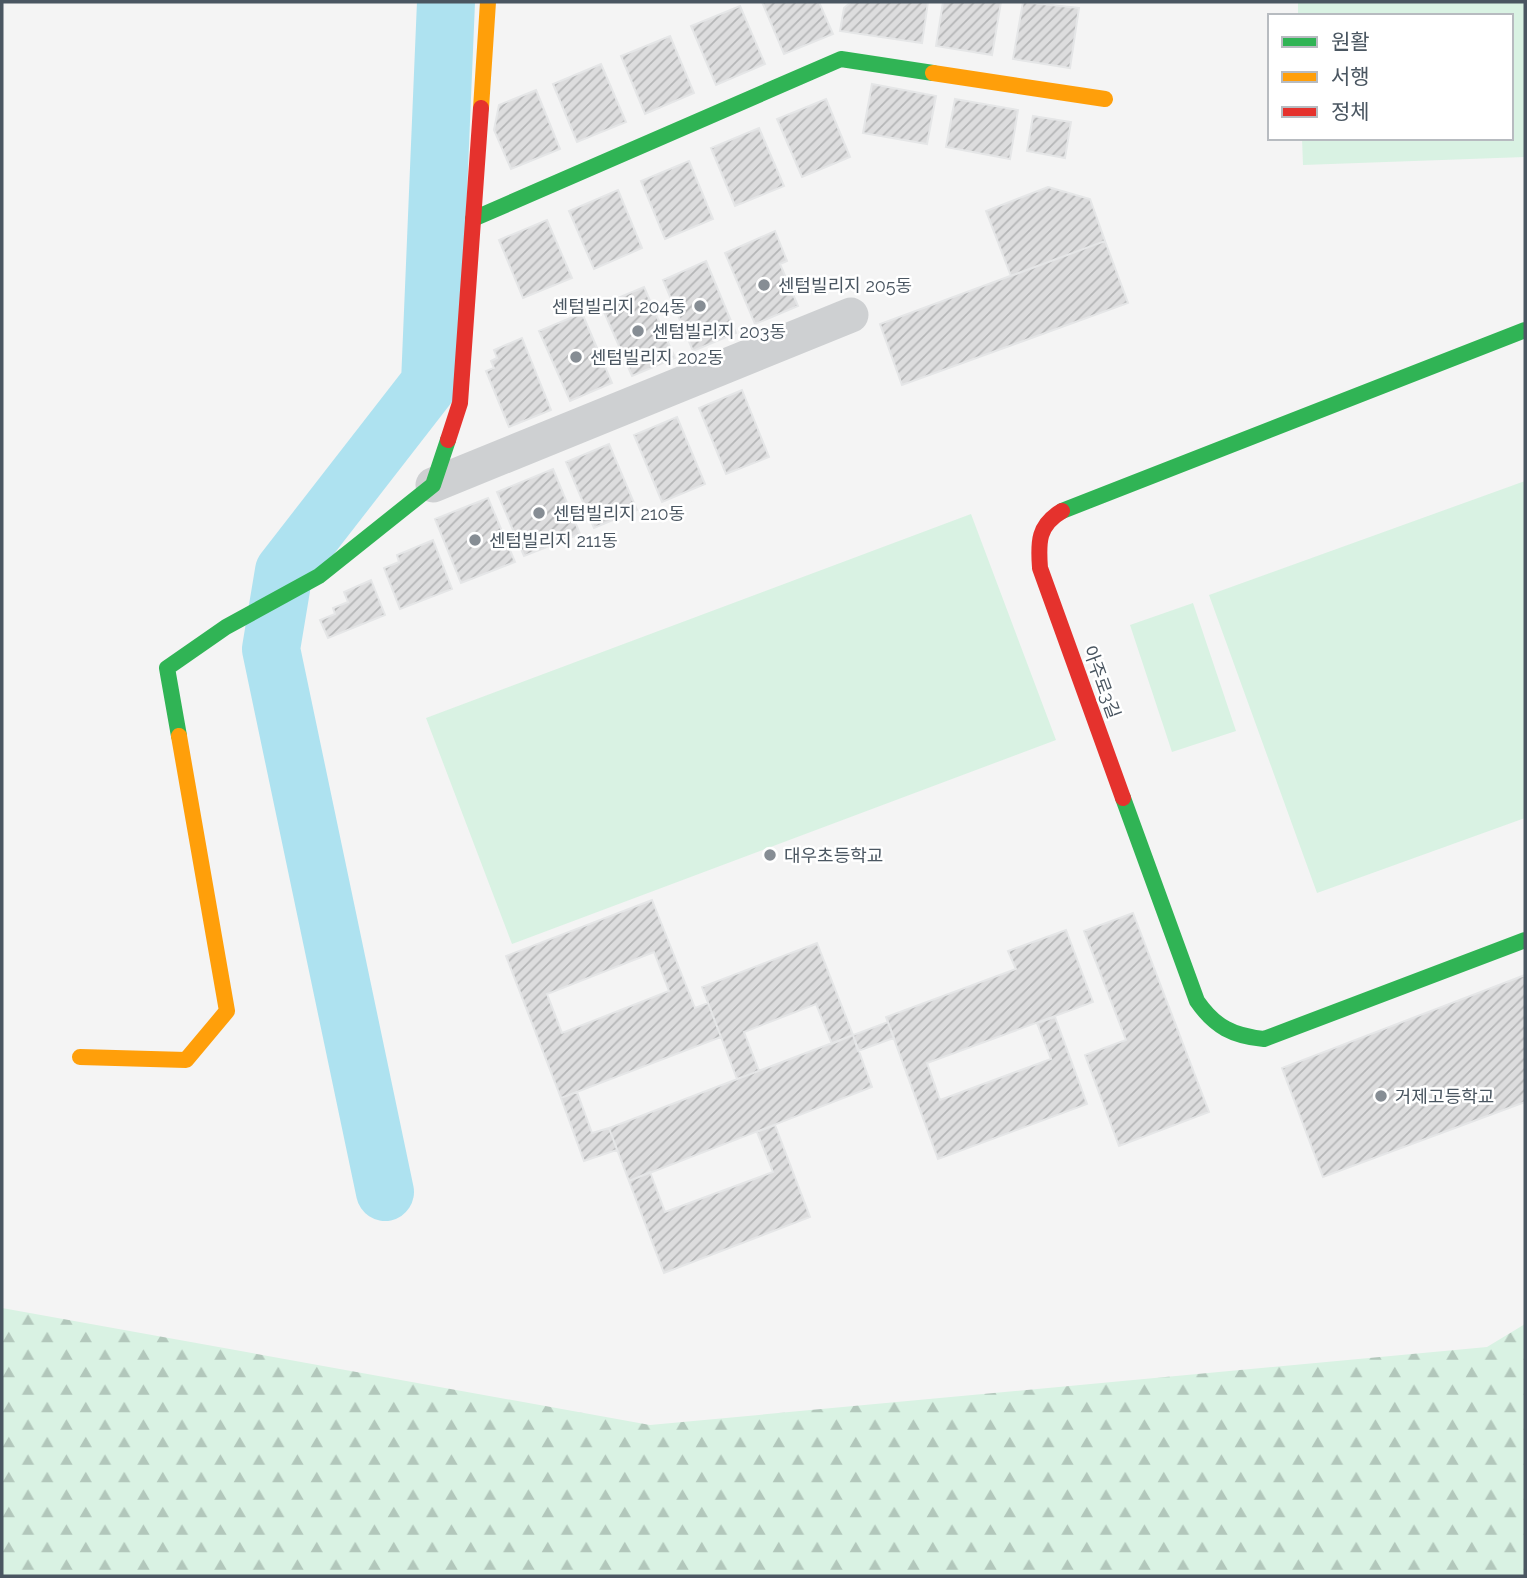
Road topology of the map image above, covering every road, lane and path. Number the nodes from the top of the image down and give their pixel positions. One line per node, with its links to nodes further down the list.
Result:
1 (488, 2): 3 (street)
2 (1105, 99): 3 (street)
3 (473, 219): 6 (street)
4 (851, 315): 6 (street)
5 (1525, 330): 7 (street, 아주로3길)
6 (433, 485): 8 (street)
7 (1525, 940)
8 (80, 1057)

